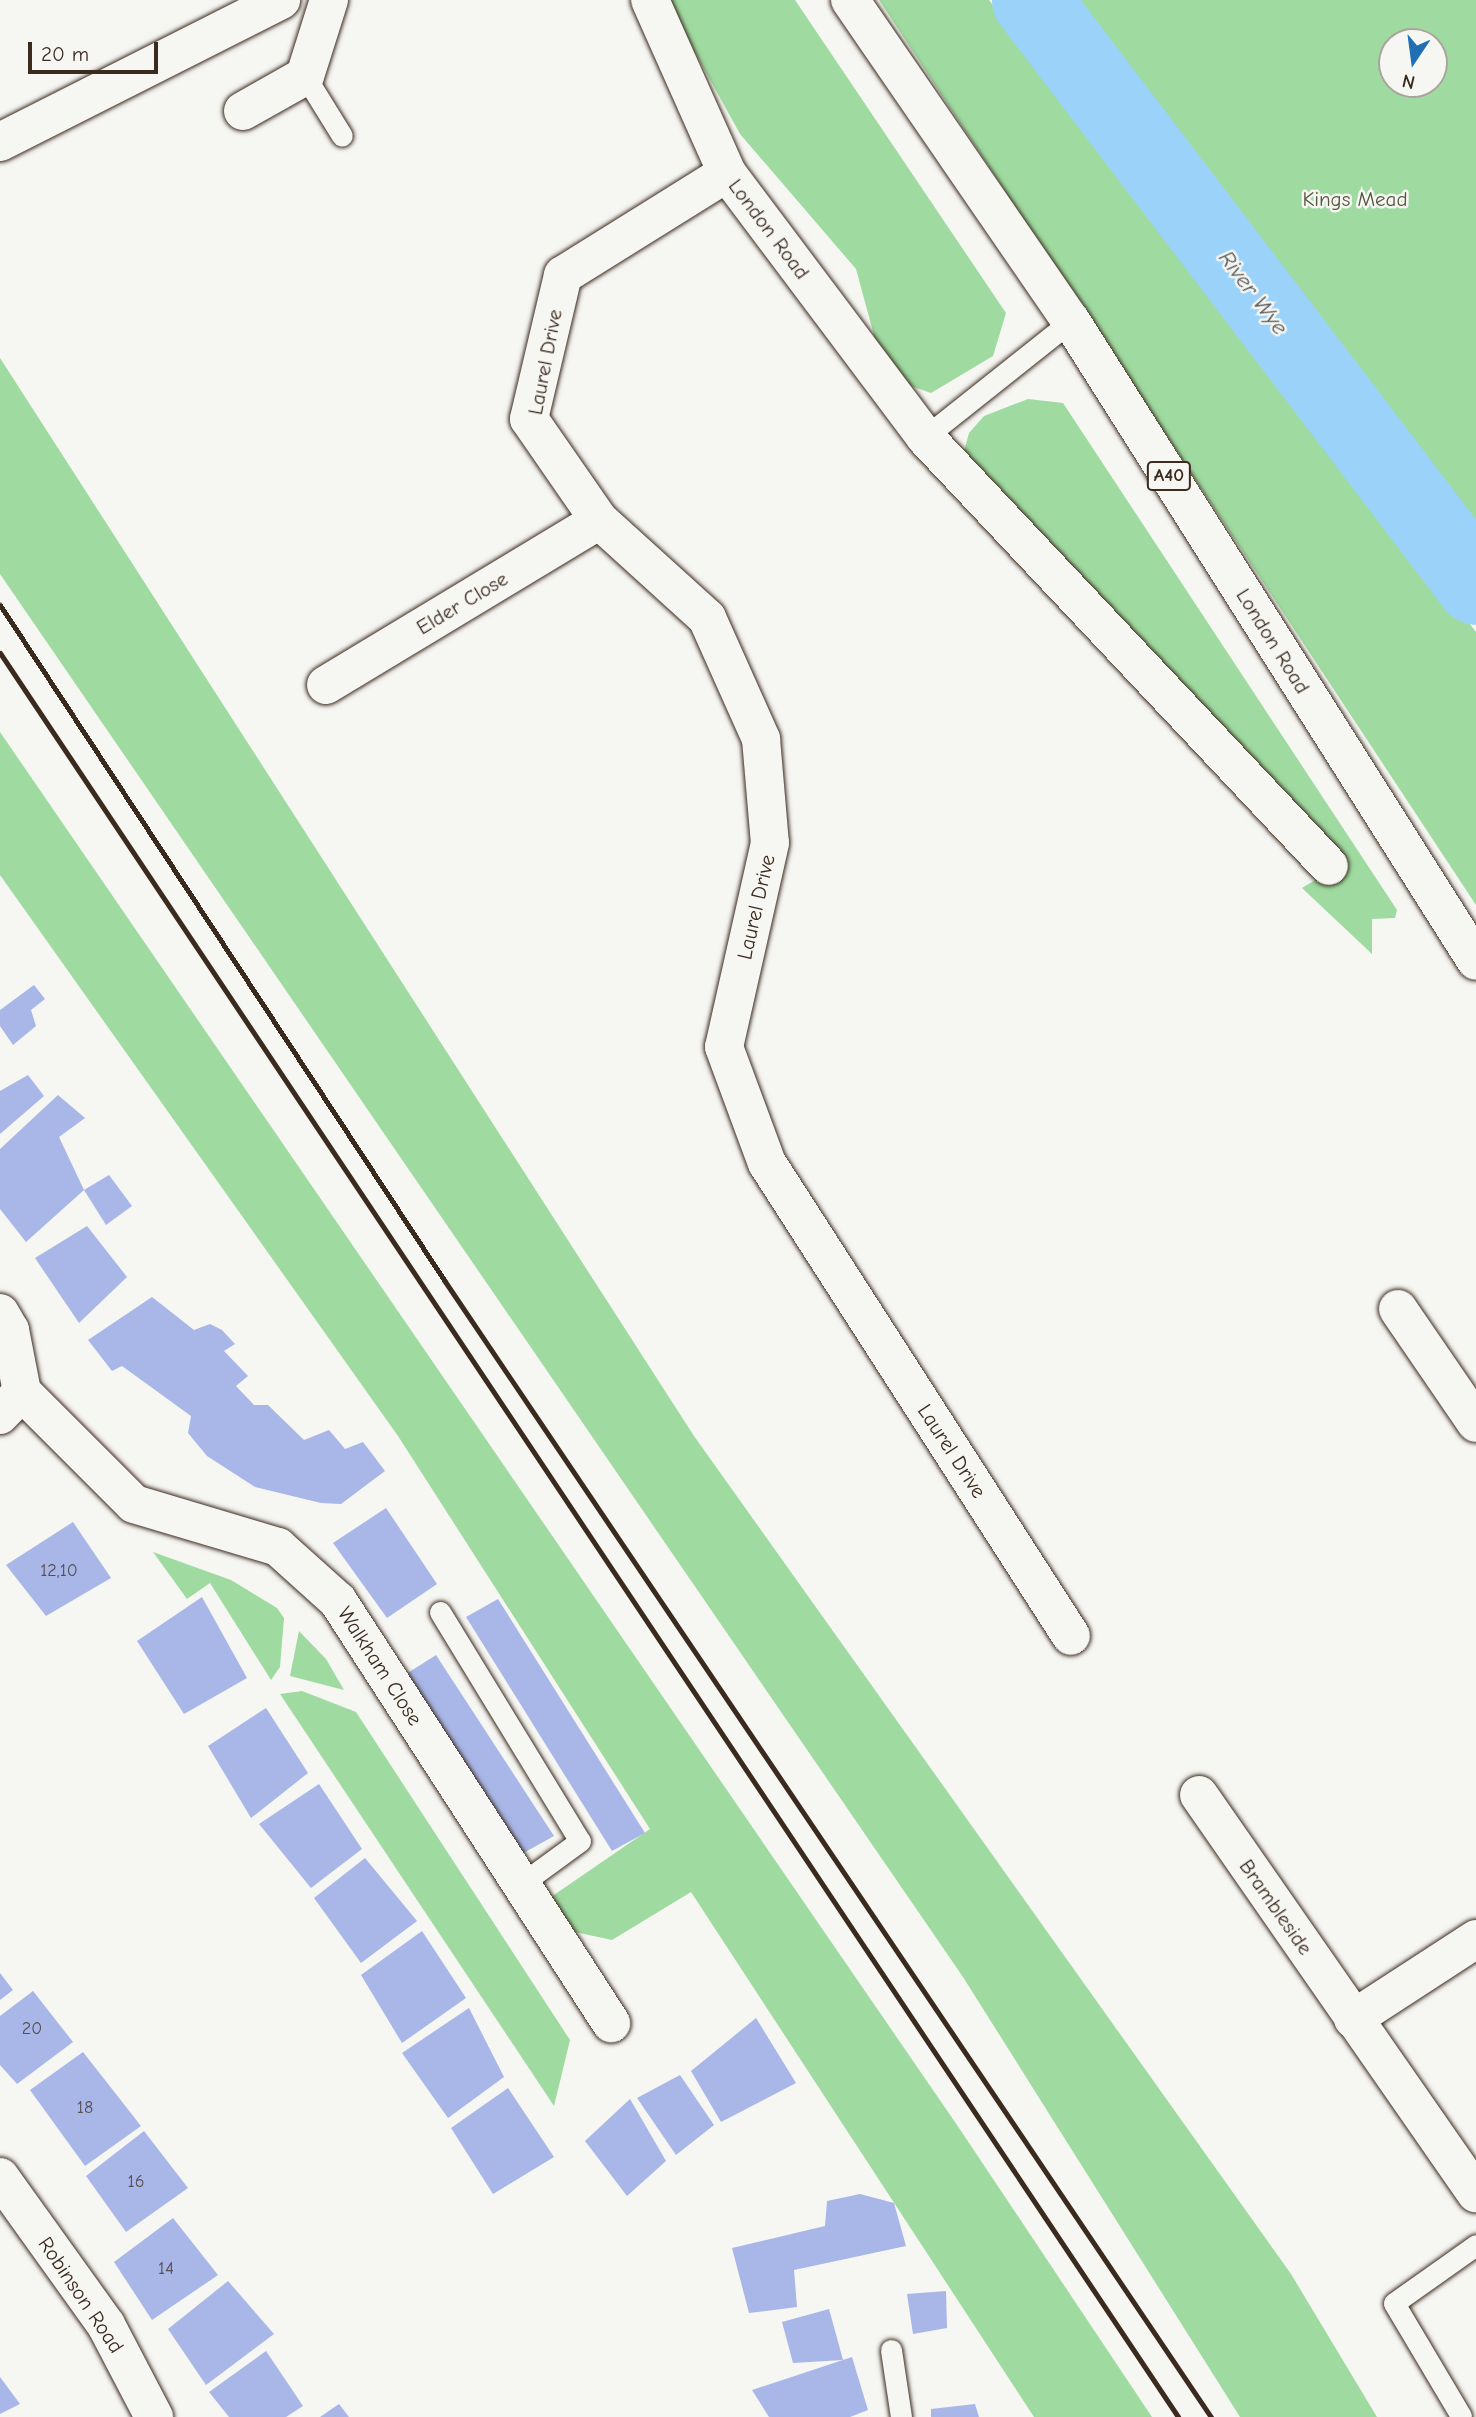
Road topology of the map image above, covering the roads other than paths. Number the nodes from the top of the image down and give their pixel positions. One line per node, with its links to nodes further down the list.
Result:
1 (281, 0): 8 (street)
2 (329, 0): 5 (street)
3 (650, 0): 9 (street, London Road)
4 (850, 0): 10 (street, London Road / A40)
5 (305, 76): 6 (street); 7 (lane)
6 (243, 111)
7 (342, 136)
8 (0, 142)
9 (727, 173): 11 (street, London Road); 12 (street, Laurel Drive)
10 (1071, 321): 11 (lane); 15 (street, London Road / A40)
11 (925, 437): 14 (street, London Road)
12 (599, 520): 13 (street, Elder Close); 21 (street, Laurel Drive)
13 (326, 685)
14 (1329, 866)
15 (1476, 961)
16 (1398, 1308): 19 (street)
17 (0, 1313): 18 (street)
18 (11, 1404): 23 (street, Walkham Close)
19 (1476, 1423)
20 (440, 1612): 23 (lane)
21 (1071, 1636)
22 (1199, 1795): 25 (street, Brambleside)
23 (520, 1884): 26 (street, Walkham Close)
24 (1476, 1939): 25 (street)
25 (1353, 2019): 28 (street, Brambleside)
26 (611, 2023)
27 (0, 2177): 32 (street, Robinson Road)
28 (1476, 2193)
29 (1476, 2245): 31 (lane)
30 (891, 2350): 33 (lane)
31 (1461, 2416)
32 (154, 2417)
33 (901, 2417)

